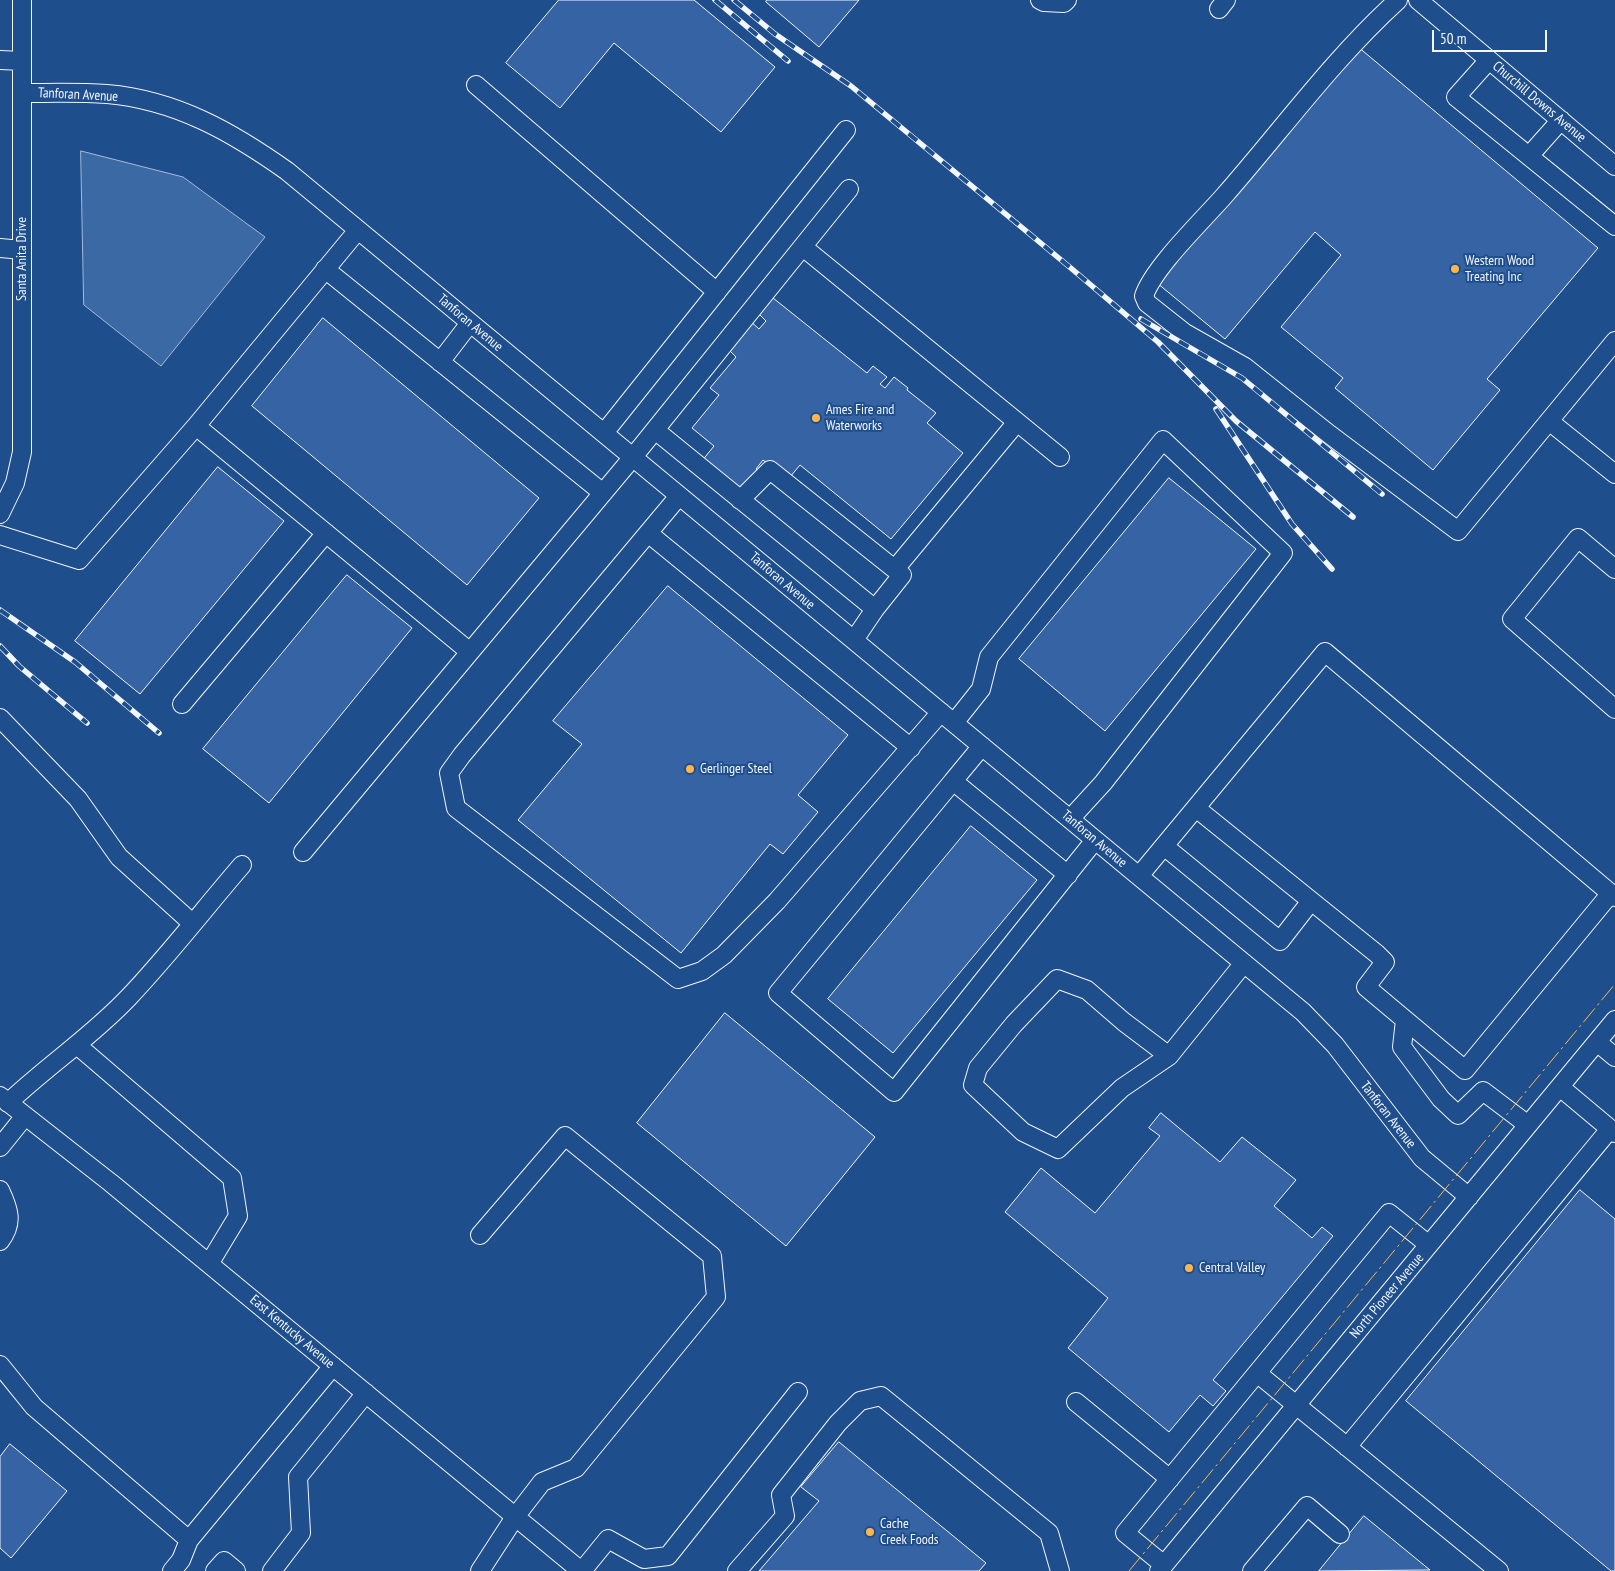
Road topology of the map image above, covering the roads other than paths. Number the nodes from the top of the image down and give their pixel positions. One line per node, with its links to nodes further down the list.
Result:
1 (22, 0): 8 (street, Santa Anita Drive)
2 (1040, 0): 3 (street)
3 (1067, 0)
4 (1398, 0): 26 (street)
5 (1418, 0): 7 (street, Churchill Downs Avenue)
6 (0, 60): 8 (street)
7 (1489, 60): 11 (street, Churchill Downs Avenue); 13 (street)
8 (22, 61): 10 (street, Santa Anita Drive)
9 (476, 85): 22 (street)
10 (22, 93): 17 (street, Tanforan Avenue); 20 (street, Santa Anita Drive)
11 (1560, 120): 13 (street); 14 (street, Churchill Downs Avenue)
12 (846, 130): 22 (street)
13 (1529, 156): 16 (street)
14 (1615, 166)
15 (849, 190): 18 (street)
16 (1615, 226)
17 (358, 230): 21 (street); 23 (street, Tanforan Avenue)
18 (803, 247): 27 (street); 29 (street)
19 (0, 248): 20 (street)
20 (22, 250): 37 (street, Santa Anita Drive)
21 (325, 270): 25 (street); 28 (street)
22 (717, 292): 30 (street)
23 (470, 323): 25 (street); 30 (street, Tanforan Avenue)
24 (1615, 341): 26 (street)
25 (440, 362): 34 (street)
26 (1549, 421): 33 (street)
27 (1017, 422): 32 (street); 42 (street)
28 (196, 426): 38 (street); 40 (street)
29 (655, 430): 31 (street); 36 (street)
30 (604, 433): 31 (street, Tanforan Avenue)
31 (633, 457): 34 (street); 35 (street, Tanforan Avenue)
32 (1060, 457)
33 (1615, 474)
34 (603, 493): 45 (street)
35 (680, 496): 39 (street); 44 (street, Tanforan Avenue)
36 (740, 500): 42 (street); 43 (street)
37 (0, 514)
38 (326, 533): 45 (street); 46 (street)
39 (648, 533): 51 (street); 51 (street)
40 (0, 535)
41 (1615, 569): 47 (street)
42 (895, 570): 43 (street)
43 (875, 609): 44 (street)
44 (854, 640): 49 (street, Tanforan Avenue)
45 (470, 652): 57 (street)
46 (182, 704)
47 (1615, 709)
48 (0, 718): 63 (street)
49 (948, 718): 50 (street, Tanforan Avenue); 51 (street); 54 (street)
50 (982, 746): 52 (street); 54 (street, Tanforan Avenue)
51 (911, 748)
52 (953, 782): 59 (street); 59 (street)
53 (1196, 808): 56 (street); 61 (street); 62 (street)
54 (1070, 819): 55 (street, Tanforan Avenue)
55 (1096, 840): 59 (street); 60 (street, Tanforan Avenue)
56 (1164, 846): 60 (street); 62 (street)
57 (303, 852)
58 (242, 865): 63 (street)
59 (1068, 875)
60 (1139, 876): 64 (street, Tanforan Avenue)
61 (1613, 895): 65 (street)
62 (1310, 900): 65 (street)
63 (192, 923): 68 (street)
64 (1244, 964): 69 (street); 78 (street, Tanforan Avenue)
65 (1405, 1020): 74 (street)
66 (1615, 1020): 67 (street, North Pioneer Avenue)
67 (1596, 1042): 70 (street); 71 (street, North Pioneer Avenue)
68 (78, 1046): 72 (street); 82 (street)
69 (1170, 1056): 69 (street)
70 (1615, 1057)
71 (1560, 1086): 74 (street, North Pioneer Avenue); 75 (street)
72 (4, 1100): 73 (street, East Kentucky Avenue)
73 (24, 1116): 76 (street); 82 (street, East Kentucky Avenue)
74 (1528, 1125): 78 (street, North Pioneer Avenue)
75 (1613, 1131): 90 (street)
76 (0, 1147)
77 (0, 1190): 80 (street)
78 (1469, 1197): 81 (street, North Pioneer Avenue)
79 (480, 1235): 92 (street)
80 (0, 1241)
81 (1429, 1245): 84 (street); 89 (street, North Pioneer Avenue)
82 (209, 1264): 83 (street, East Kentucky Avenue)
83 (333, 1366): 87 (street, East Kentucky Avenue); 94 (street)
84 (1257, 1374): 89 (street); 91 (street)
85 (4, 1377): 94 (street)
86 (798, 1392): 101 (street)
87 (366, 1393): 92 (street, East Kentucky Avenue); 99 (street)
88 (1076, 1402): 91 (street)
89 (1296, 1406): 90 (street); 95 (street, North Pioneer Avenue)
90 (1347, 1448): 105 (street)
91 (1170, 1479): 95 (street)
92 (515, 1517): 100 (street); 101 (street, East Kentucky Avenue)
93 (1340, 1534): 104 (street)
94 (189, 1540): 96 (street)
95 (1161, 1568)
96 (172, 1571)
97 (215, 1571): 98 (street)
98 (236, 1571)
99 (272, 1571)
100 (480, 1571)
101 (582, 1571)
102 (737, 1571): 103 (street)
103 (1060, 1571)
104 (1252, 1571)
105 (1499, 1571)

